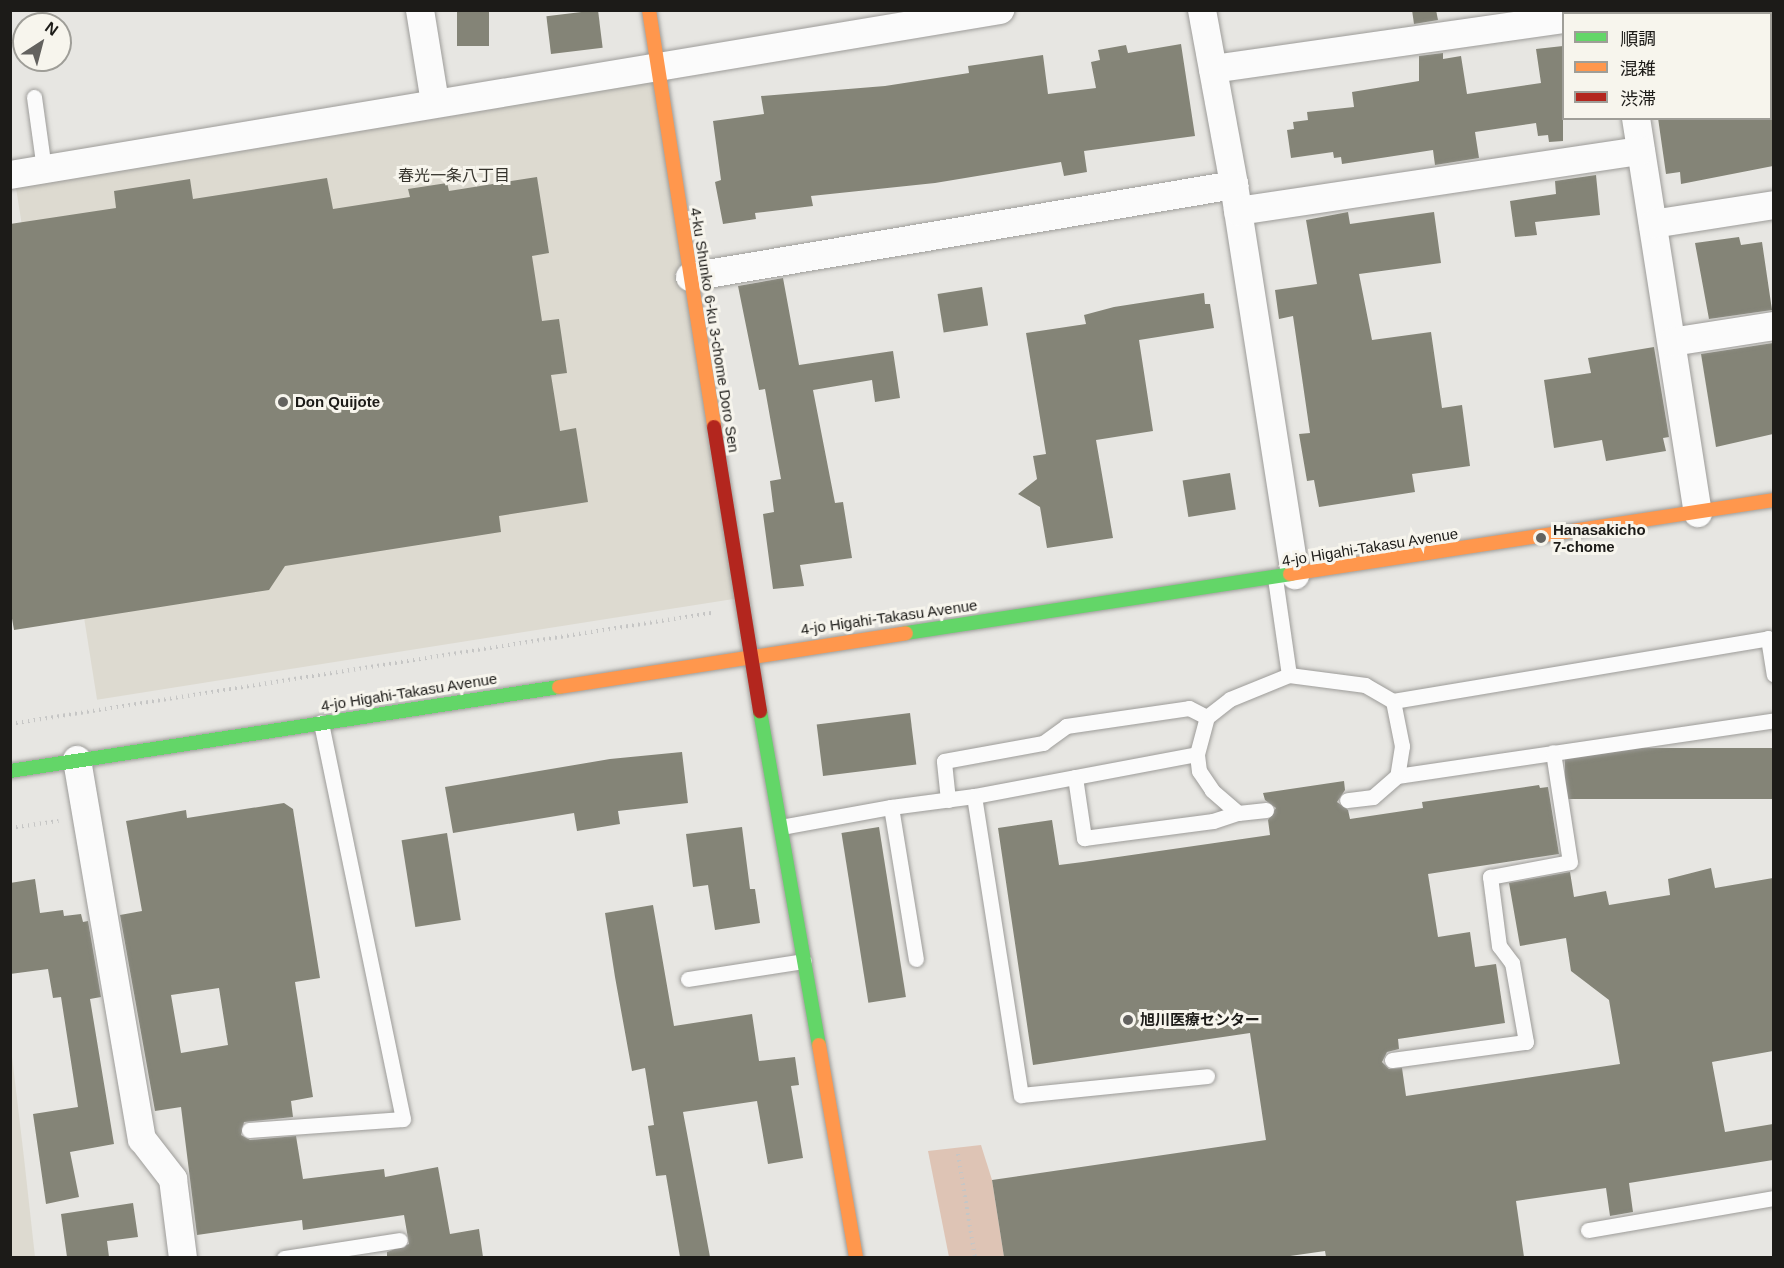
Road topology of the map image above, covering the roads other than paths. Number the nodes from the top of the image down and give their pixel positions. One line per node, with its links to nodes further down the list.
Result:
1 (420, 10): 9 (street)
2 (649, 10): 6 (main road, 4-ku Shunko 6-ku 3-chome Doro Sen)
3 (1000, 10): 6 (street)
4 (1202, 10): 7 (street)
5 (1562, 19): 7 (street)
6 (659, 68): 9 (street); 17 (main road, 4-ku Shunko 6-ku 3-chome Doro Sen)
7 (1213, 69): 14 (street)
8 (34, 98): 12 (lane)
9 (435, 104): 12 (street)
10 (1636, 120): 11 (street)
11 (1641, 151): 14 (street); 16 (street)
12 (44, 169): 13 (street)
13 (10, 175)
14 (1236, 198): 17 (street); 22 (street)
15 (1773, 205): 16 (street)
16 (1653, 224): 19 (street)
17 (690, 277): 23 (main road, 4-ku Shunko 6-ku 3-chome Doro Sen)
18 (1773, 326): 19 (street)
19 (1672, 342): 21 (street)
20 (1773, 500): 21 (main road, 4-jo Higahi-Takasu Avenue)
21 (1698, 513): 22 (main road, 4-jo Higahi-Takasu Avenue)
22 (1285, 577): 23 (main road, 4-jo Higahi-Takasu Avenue); 24 (lane)
23 (751, 654): 29 (main road, 4-jo Higahi-Takasu Avenue); 42 (main road, 4-ku Shunko 6-ku 3-chome Doro Sen)
24 (1289, 675): 26 (lane); 27 (lane)
25 (1773, 675): 26 (lane)
26 (1393, 701): 34 (lane)
27 (1207, 717): 31 (lane); 37 (lane)
28 (1773, 720): 30 (lane)
29 (321, 722): 32 (main road, 4-jo Higahi-Takasu Avenue); 48 (lane)
30 (1554, 752): 34 (lane); 46 (lane)
31 (1197, 754): 35 (lane); 41 (lane)
32 (76, 760): 33 (main road, 4-jo Higahi-Takasu Avenue); 52 (street)
33 (10, 771)
34 (1397, 776): 38 (lane)
35 (1075, 777): 36 (lane); 41 (lane)
36 (974, 796): 37 (lane); 47 (lane)
37 (948, 800): 39 (lane)
38 (1347, 800)
39 (891, 807): 42 (lane); 43 (lane)
40 (1266, 810): 41 (lane)
41 (1238, 813)
42 (781, 827): 44 (main road, 4-ku Shunko 6-ku 3-chome Doro Sen)
43 (916, 959)
44 (804, 961): 45 (lane); 54 (main road, 4-ku Shunko 6-ku 3-chome Doro Sen)
45 (688, 979)
46 (1392, 1060)
47 (1207, 1076)
48 (249, 1130)
49 (1773, 1198): 50 (lane)
50 (1588, 1230)
51 (400, 1240): 53 (lane)
52 (183, 1257)
53 (284, 1257)
54 (856, 1257)

